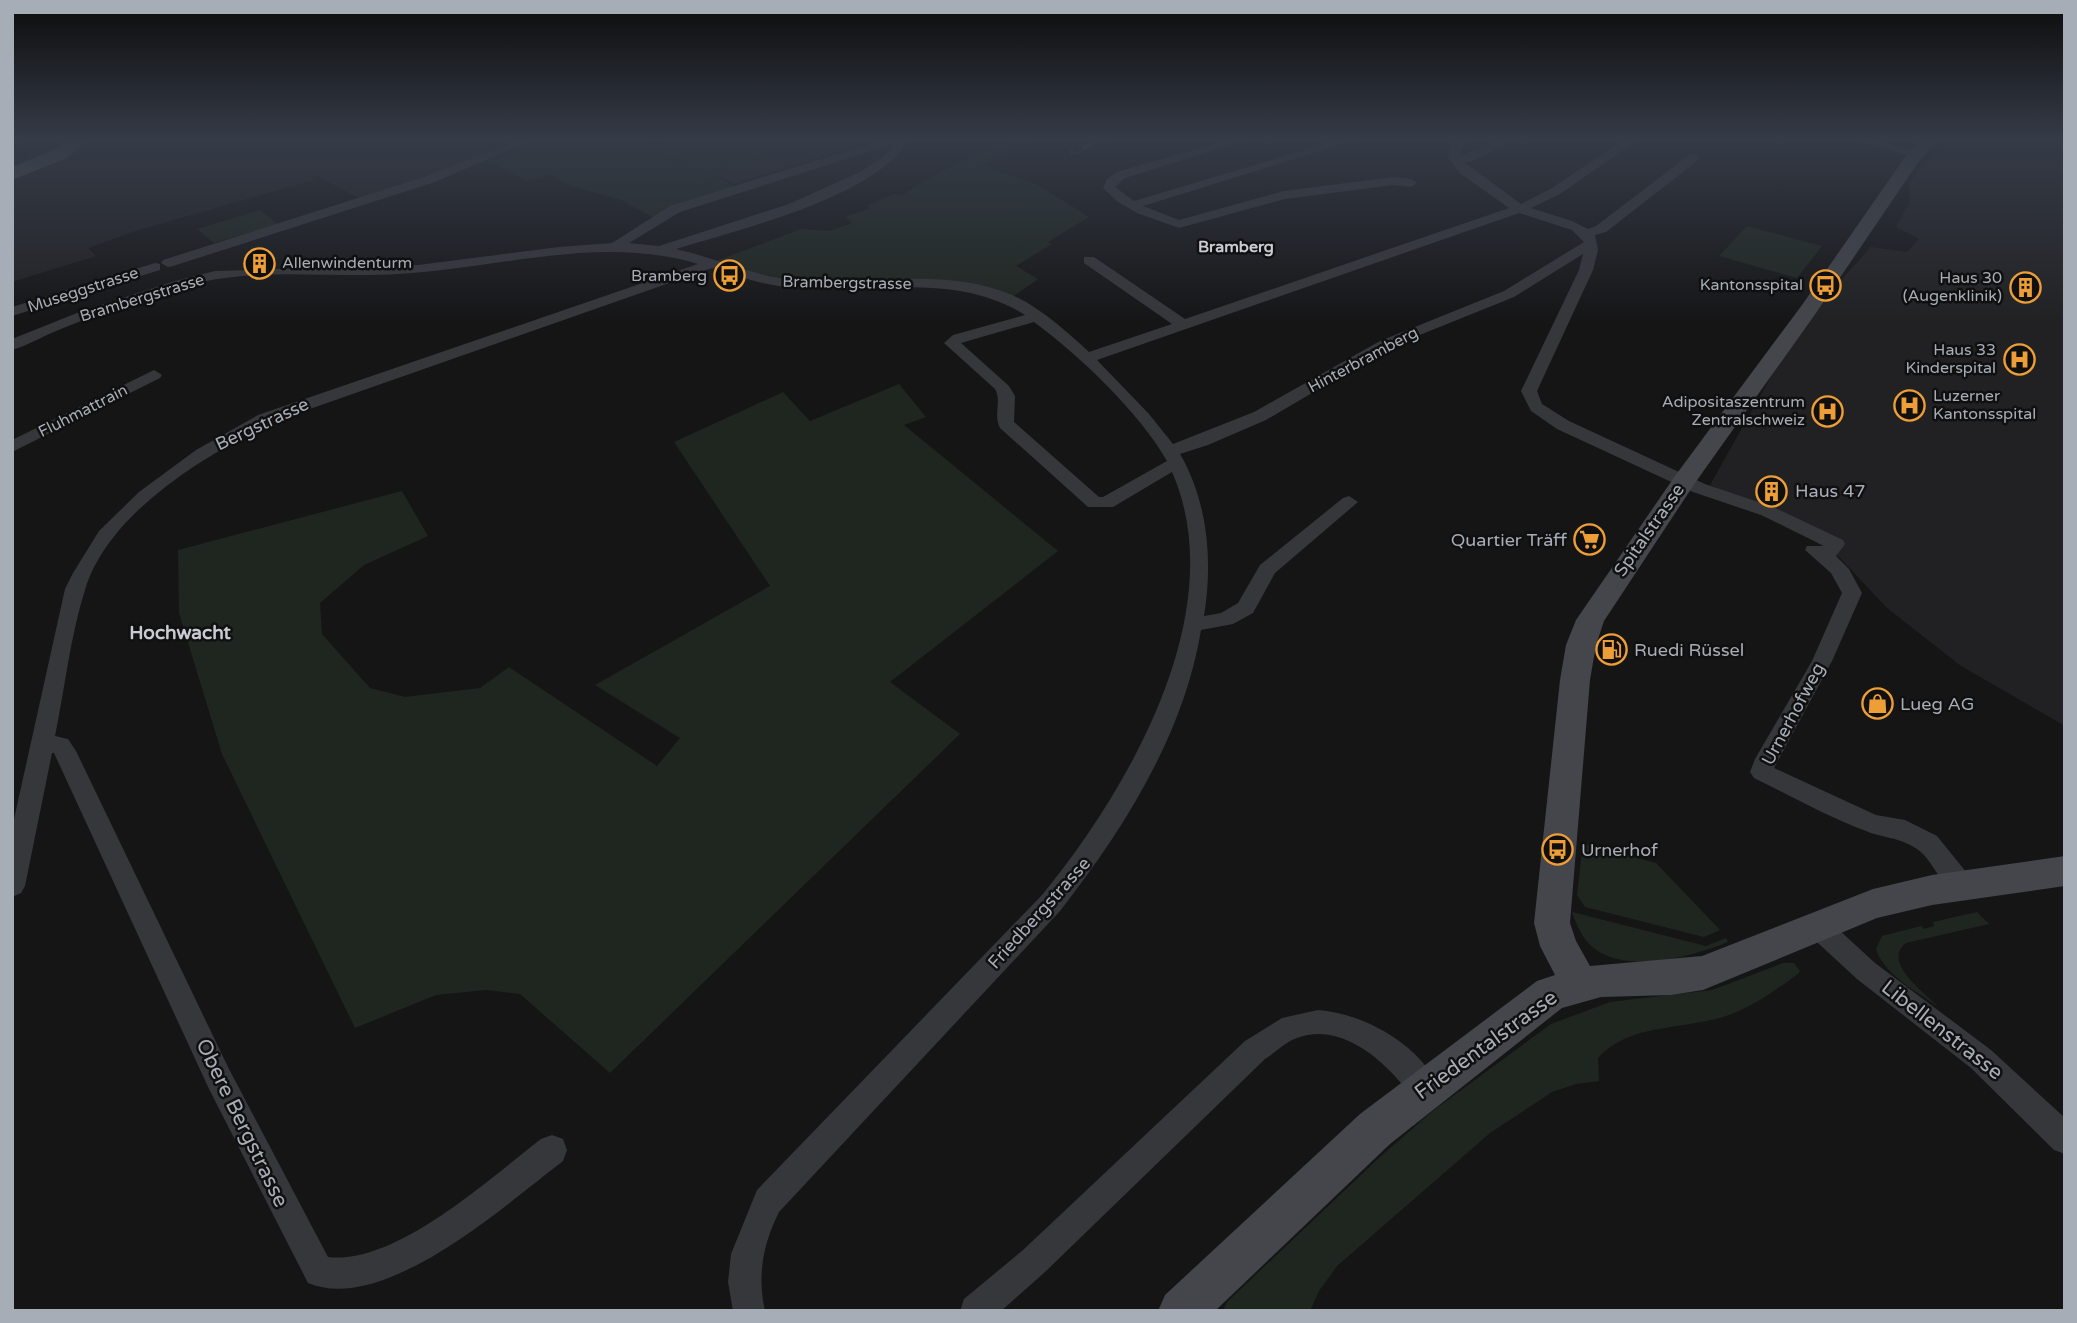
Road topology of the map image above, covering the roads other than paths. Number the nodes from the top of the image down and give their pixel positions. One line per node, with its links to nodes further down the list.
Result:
1 (363, 201): 18 (street, Museggstrasse)
2 (702, 201): 14 (street)
3 (803, 201): 15 (street)
4 (1127, 201): 11 (street)
5 (1147, 201): 11 (street)
6 (1263, 201): 11 (street)
7 (1508, 201): 12 (street)
8 (1534, 201): 12 (street)
9 (1638, 201): 13 (street, Hinterbramberg)
10 (1885, 201): 26 (main road, Spitalstrasse)
11 (1133, 205)
12 (1518, 208): 13 (street); 20 (street)
13 (1588, 239): 25 (street, Hinterbramberg); 26 (street, Urnerhofweg)
14 (615, 247): 15 (street, Brambergstrasse); 21 (street, Brambergstrasse)
15 (660, 250): 17 (street, Brambergstrasse)
16 (1089, 260): 20 (street)
17 (709, 265): 19 (street, Brambergstrasse); 29 (street, Bergstrasse)
18 (12, 312)
19 (1034, 317): 22 (street, Brambergstrasse); 25 (street, Hinterbramberg)
20 (1184, 326): 22 (street)
21 (12, 345)
22 (1087, 358): 25 (street, Friedbergstrasse)
23 (155, 375): 24 (street, Fluhmattrain)
24 (12, 447)
25 (1173, 457): 28 (street, Friedbergstrasse)
26 (1684, 481): 30 (street, Urnerhofweg); 34 (main road, Spitalstrasse)
27 (1349, 502): 28 (street)
28 (1194, 624): 38 (street, Friedbergstrasse)
29 (42, 744): 32 (street, Bergstrasse); 37 (street, Obere Bergstrasse)
30 (1952, 871): 31 (main road, Friedentalstrasse); 33 (main road, Friedentalstrasse)
31 (2065, 871)
32 (12, 886)
33 (1815, 925): 34 (main road, Friedentalstrasse); 36 (street, Libellenstrasse)
34 (1581, 985): 35 (main road, Friedentalstrasse)
35 (1425, 1088): 39 (street); 40 (main road, Friedentalstrasse)
36 (2065, 1139)
37 (552, 1150)
38 (749, 1311)
39 (976, 1311)
40 (1181, 1311)

